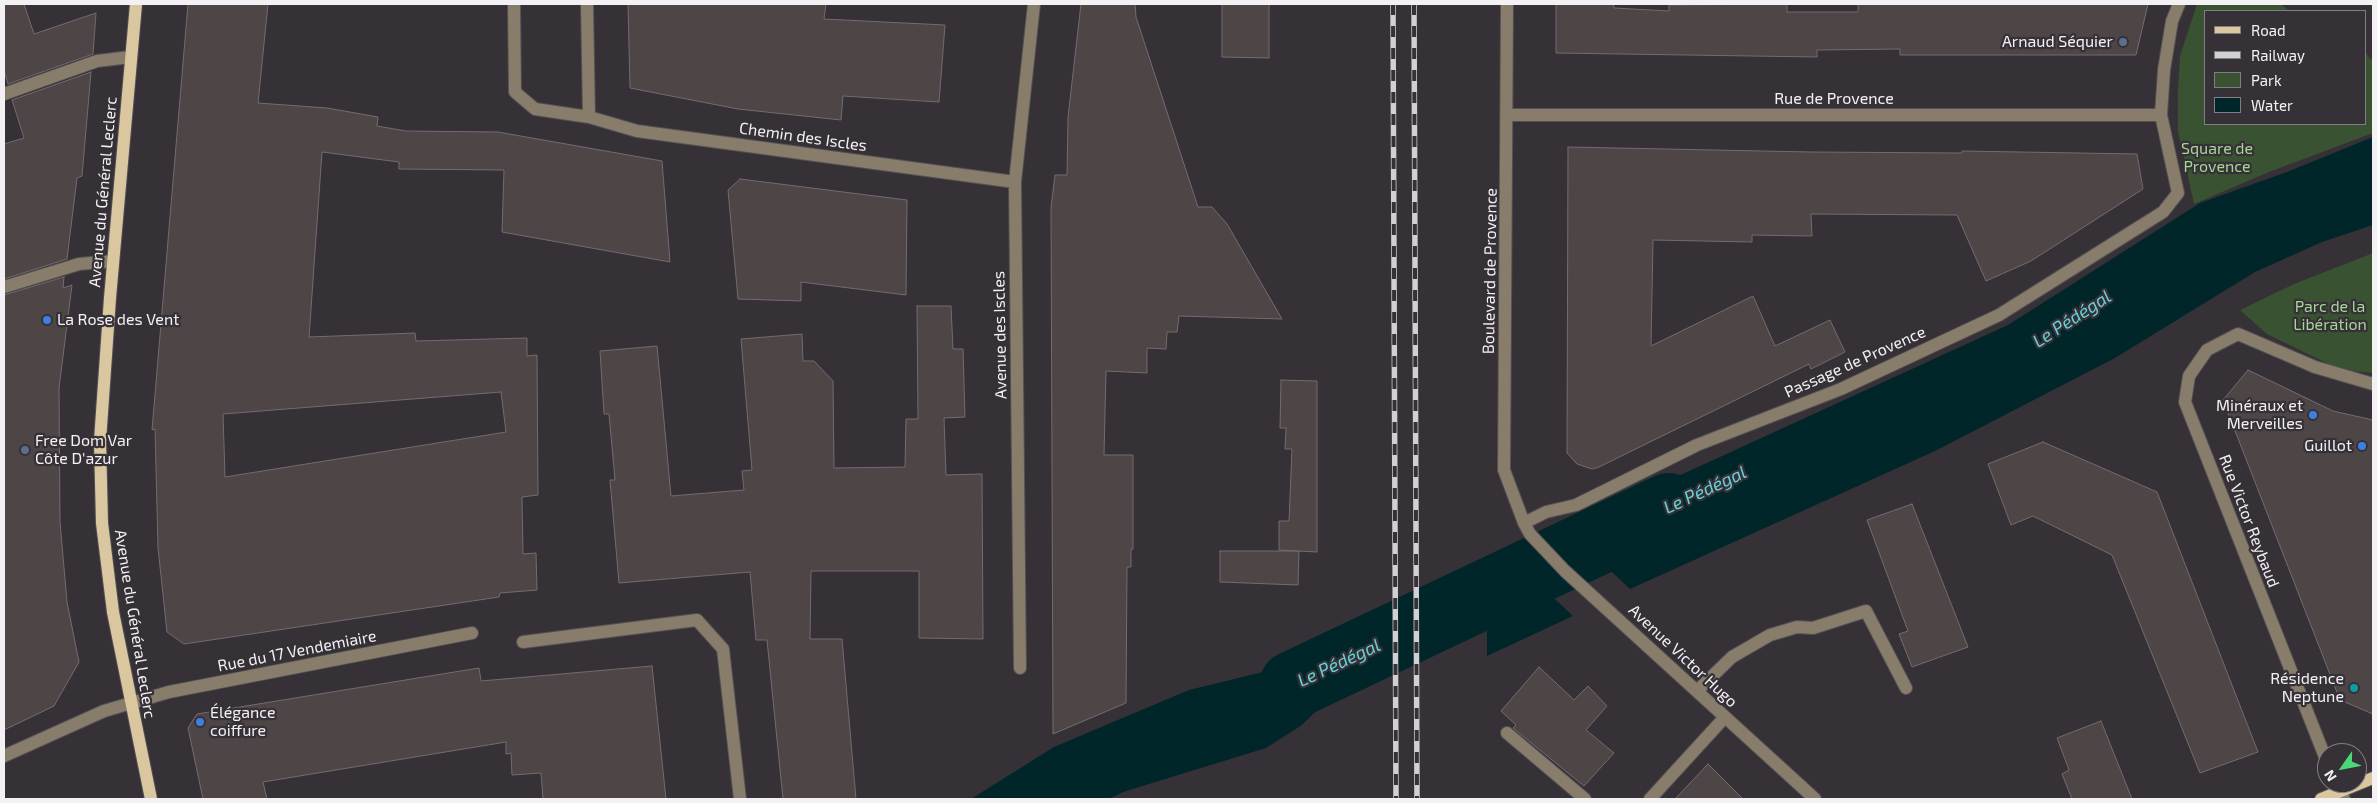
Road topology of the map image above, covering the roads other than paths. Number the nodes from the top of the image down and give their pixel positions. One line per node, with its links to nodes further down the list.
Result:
1 (136, 4): 7 (main road, Avenue du Général Leclerc)
2 (514, 4): 11 (street, Chemin des Iscles)
3 (587, 4): 11 (street)
4 (1034, 4): 12 (street, Avenue des Iscles)
5 (1507, 4): 9 (street, Boulevard de Provence)
6 (2179, 4): 10 (street)
7 (130, 58): 8 (street); 13 (main road, Avenue du Général Leclerc)
8 (4, 94)
9 (1508, 115): 10 (street, Rue de Provence); 16 (street, Boulevard de Provence)
10 (2161, 115): 16 (street, Passage de Provence)
11 (589, 117): 12 (street, Chemin des Iscles)
12 (1015, 182): 19 (street, Avenue des Iscles)
13 (114, 261): 14 (street); 22 (main road, Avenue du Général Leclerc)
14 (4, 287)
15 (2373, 384): 25 (street, Rue Victor Reybaud)
16 (1527, 528): 21 (street, Avenue Victor Hugo)
17 (472, 634): 22 (street, Rue du 17 Vendemiaire)
18 (523, 642): 29 (street)
19 (1020, 668)
20 (1906, 688): 21 (street)
21 (1697, 691): 23 (street, Avenue Victor Hugo)
22 (130, 704): 26 (street, Rue du 17 Vendemiaire); 28 (main road, Avenue du Général Leclerc)
23 (1725, 717): 31 (street); 32 (street, Avenue Victor Hugo)
24 (1508, 733): 30 (street)
25 (2320, 743)
26 (4, 756)
27 (2335, 793): 33 (main road)
28 (151, 799)
29 (740, 799)
30 (1585, 799)
31 (1650, 799)
32 (1815, 799)
33 (2321, 799)

